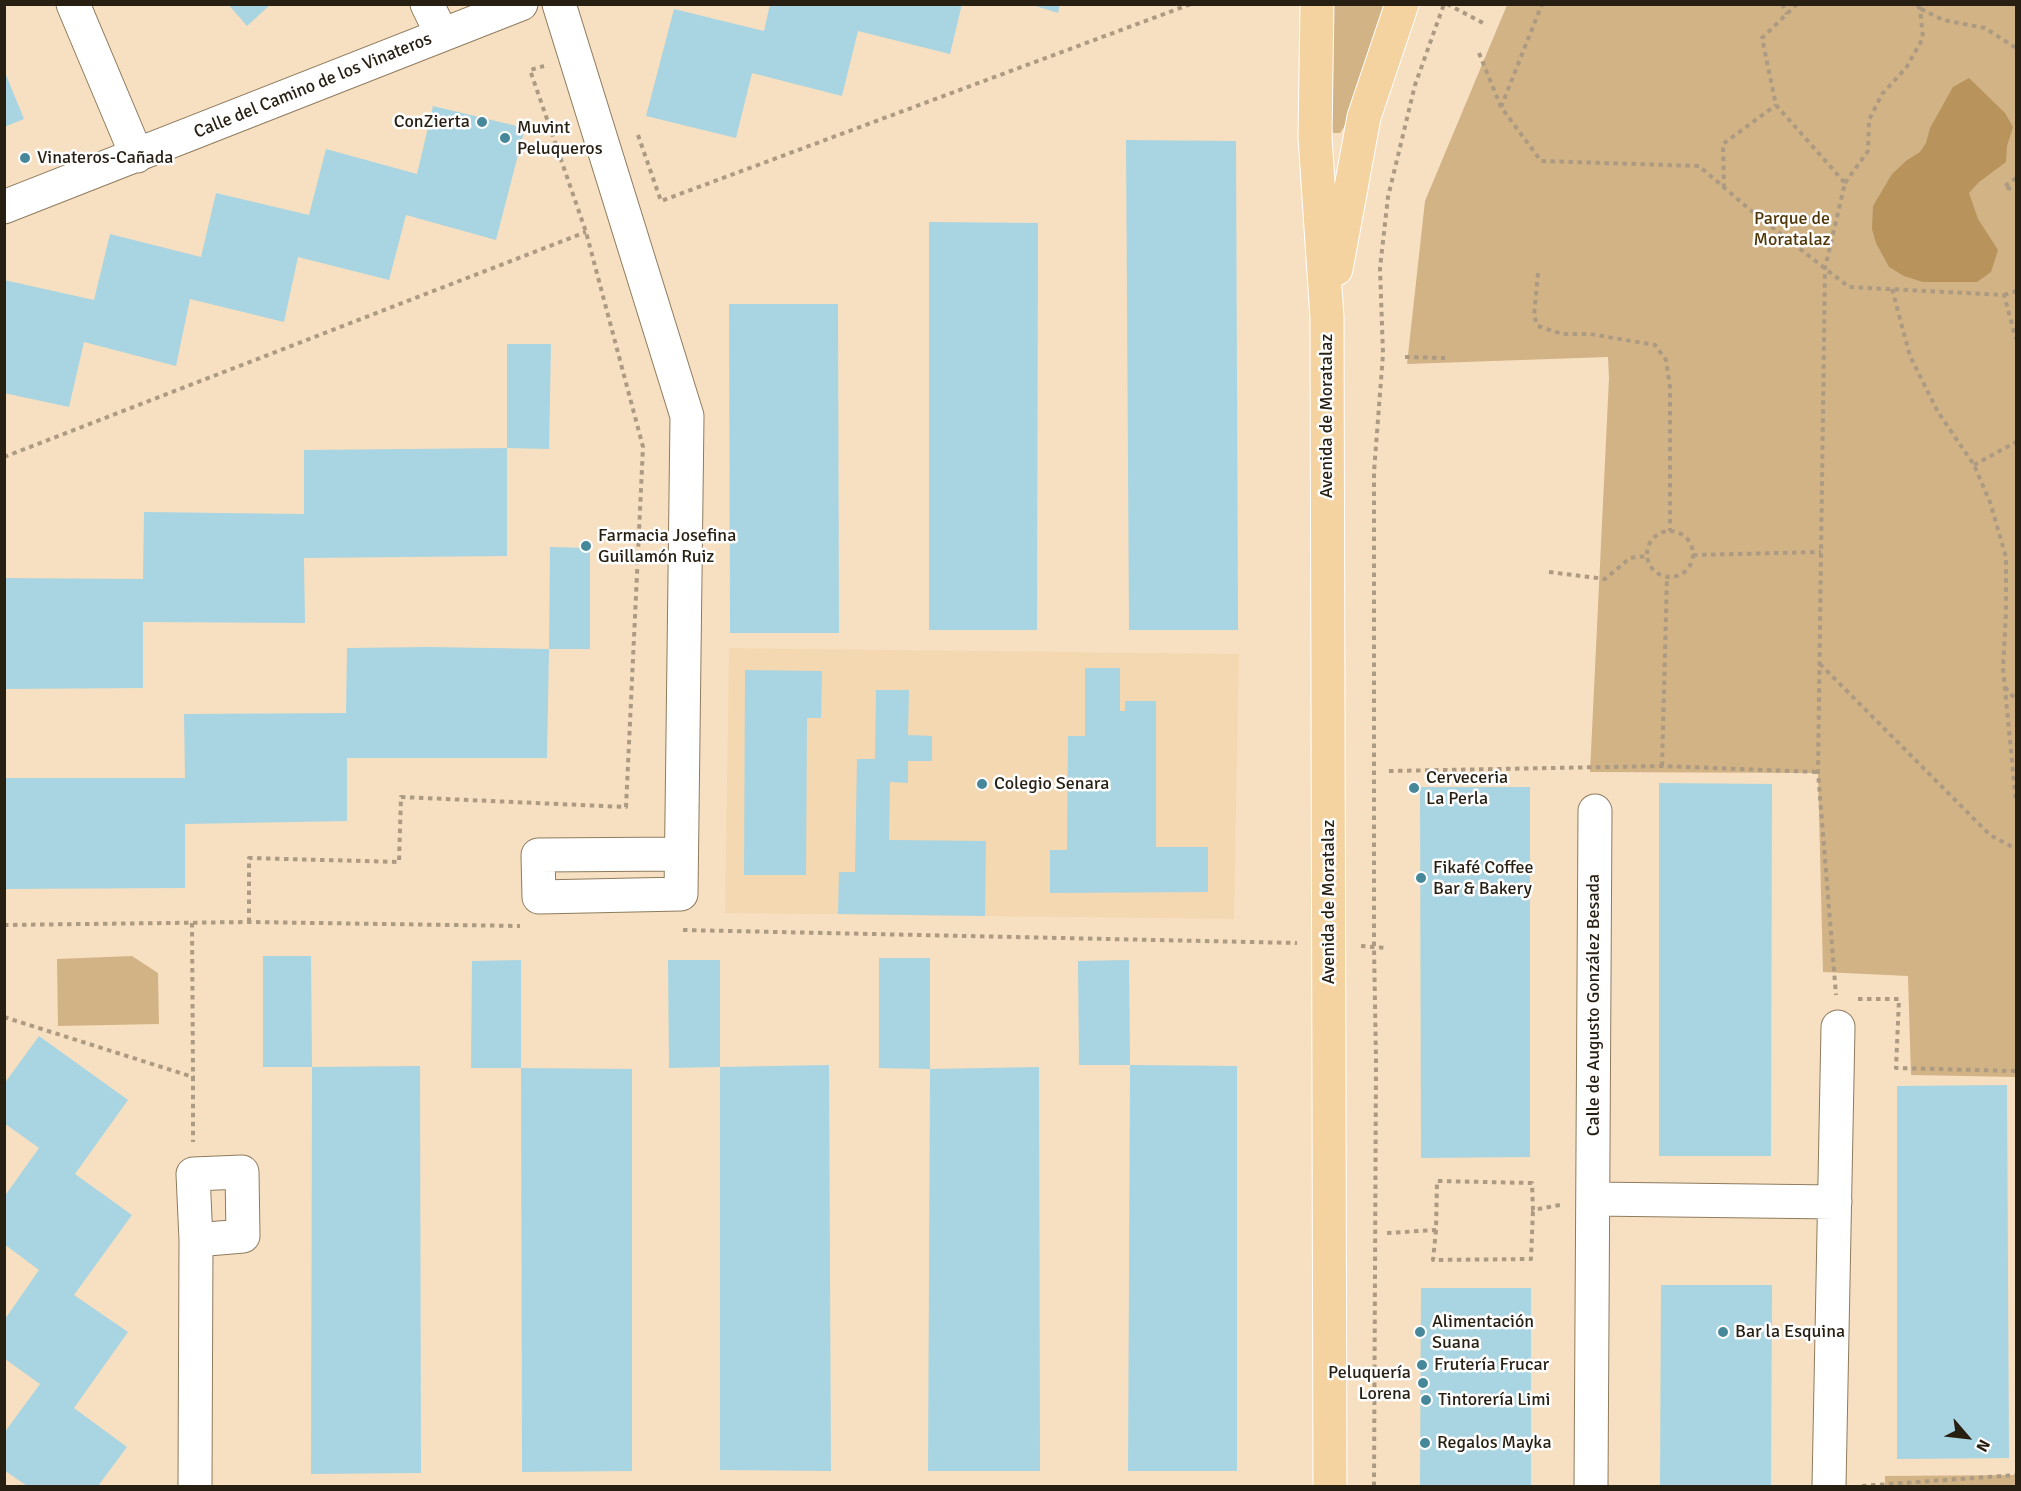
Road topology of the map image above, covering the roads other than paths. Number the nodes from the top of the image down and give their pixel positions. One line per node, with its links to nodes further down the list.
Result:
1 (73, 4): 8 (street)
2 (427, 4): 7 (street)
3 (521, 4): 7 (street, Calle del Camino de los Vinateros)
4 (559, 4): 12 (street)
5 (1317, 4): 10 (main road, Avenida de Moratalaz)
6 (1402, 4): 10 (main road, Avenida de Moratalaz)
7 (442, 35): 8 (street, Calle del Camino de los Vinateros)
8 (137, 156): 9 (street, Calle del Camino de los Vinateros)
9 (4, 207)
10 (1327, 318): 18 (main road, Avenida de Moratalaz)
11 (1596, 811): 14 (street, Calle de Augusto González Besada)
12 (681, 854)
13 (1837, 1013): 15 (street)
14 (1593, 1199): 15 (street); 19 (street, Calle de Augusto González Besada)
15 (1835, 1202): 20 (street)
16 (196, 1240): 16 (street); 17 (street)
17 (195, 1486)
18 (1330, 1486)
19 (1591, 1486)
20 (1829, 1486)

